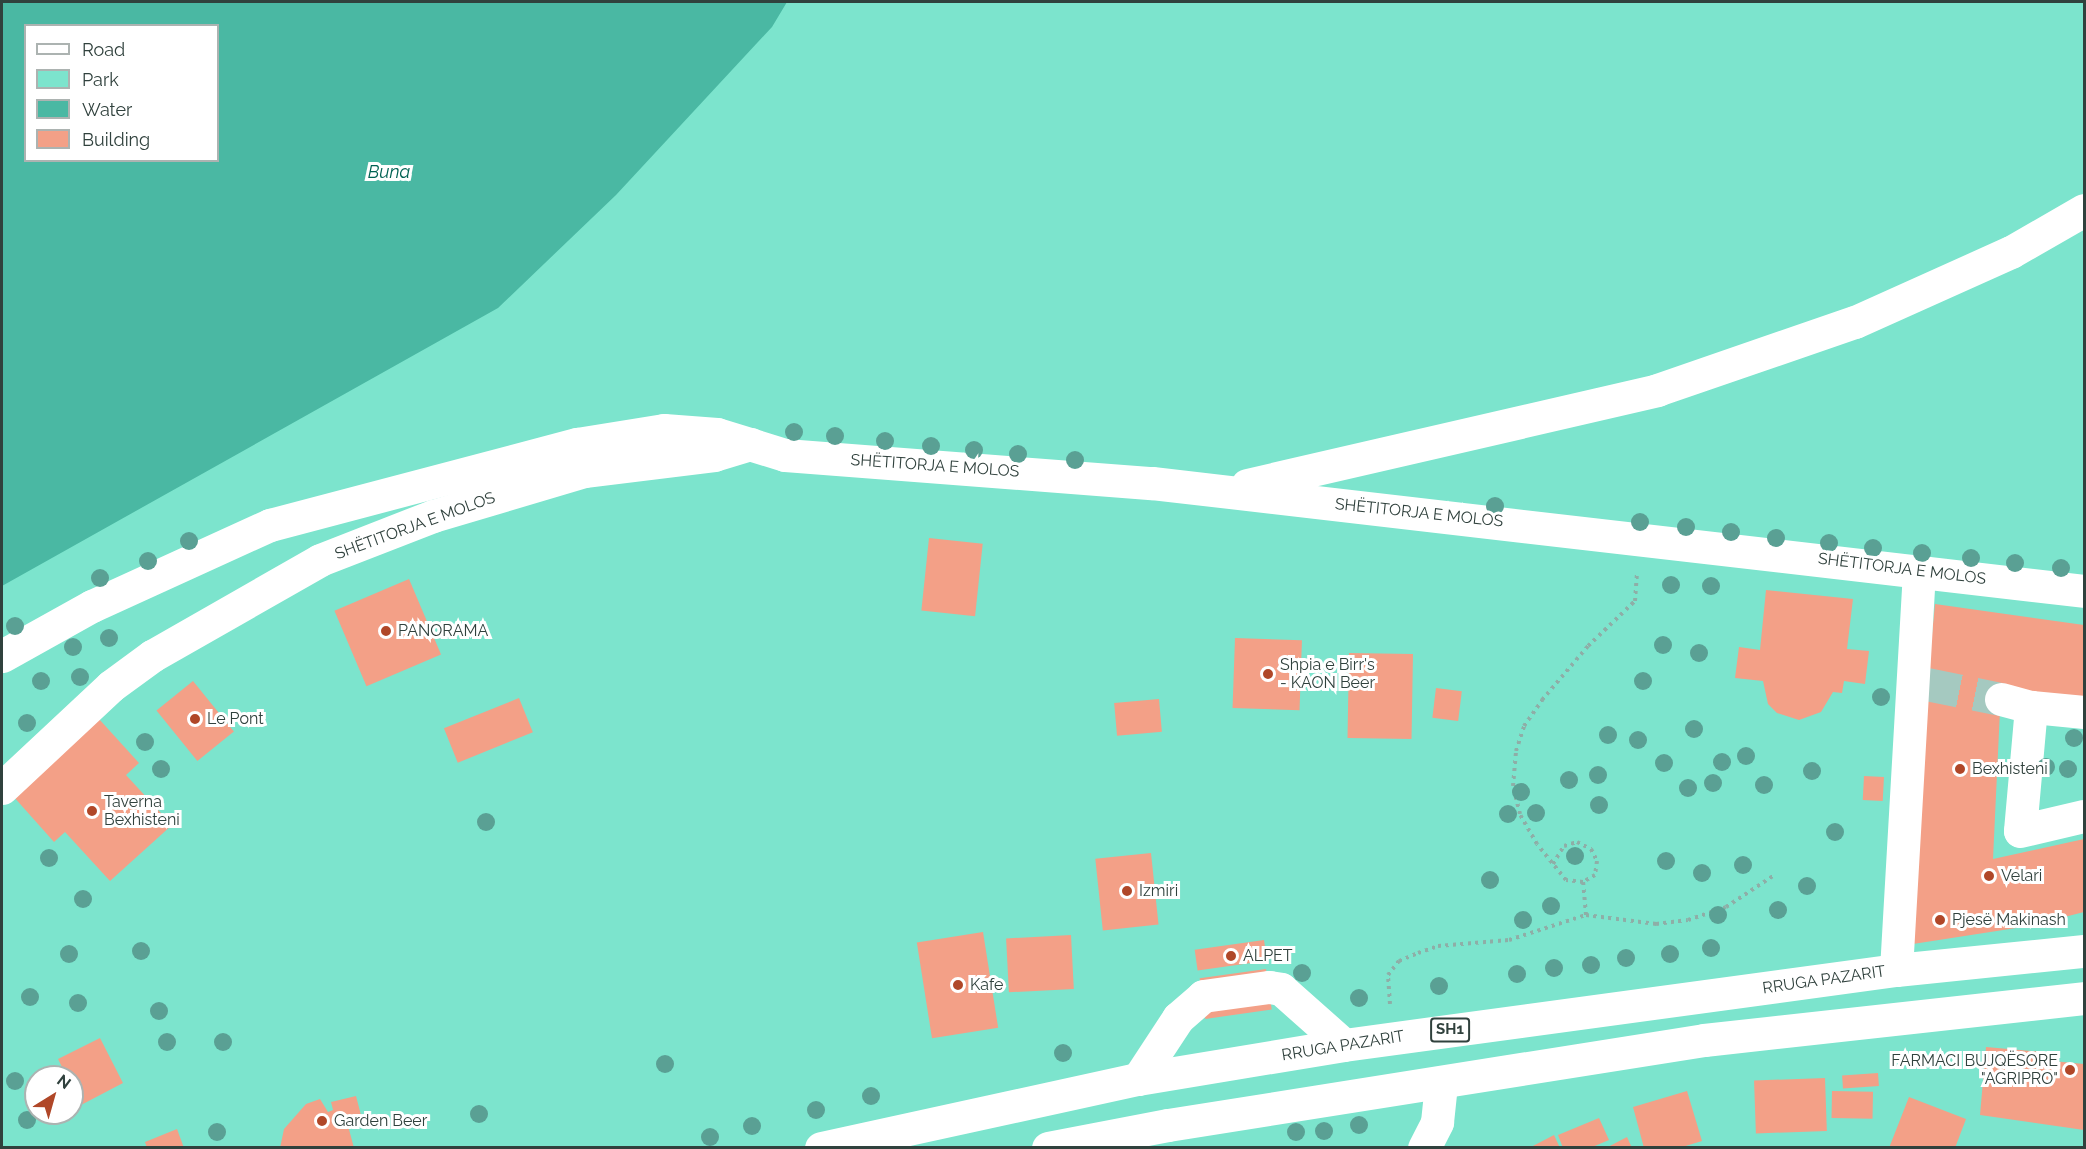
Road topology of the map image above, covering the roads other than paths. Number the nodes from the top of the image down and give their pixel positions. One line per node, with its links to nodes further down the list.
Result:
1 (2085, 210): 3 (street)
2 (754, 443): 3 (street, SHËTITORJA E MOLOS); 6 (street, SHËTITORJA E MOLOS); 8 (street, SHËTITORJA E MOLOS)
3 (1222, 491): 4 (street, SHËTITORJA E MOLOS)
4 (1919, 571): 5 (street, SHËTITORJA E MOLOS); 11 (street)
5 (2085, 591)
6 (2, 656)
7 (2085, 712): 9 (street)
8 (2, 788)
9 (2085, 816)
10 (2085, 951): 11 (street, RRUGA PAZARIT / SH1)
11 (1896, 970): 13 (street, RRUGA PAZARIT / SH1)
12 (2085, 998): 15 (street)
13 (1344, 1045): 14 (street, RRUGA PAZARIT / SH1); 14 (street)
14 (1138, 1079): 16 (street, RRUGA PAZARIT / SH1)
15 (1441, 1083): 17 (street); 18 (street)
16 (821, 1148)
17 (1048, 1148)
18 (1424, 1148)

